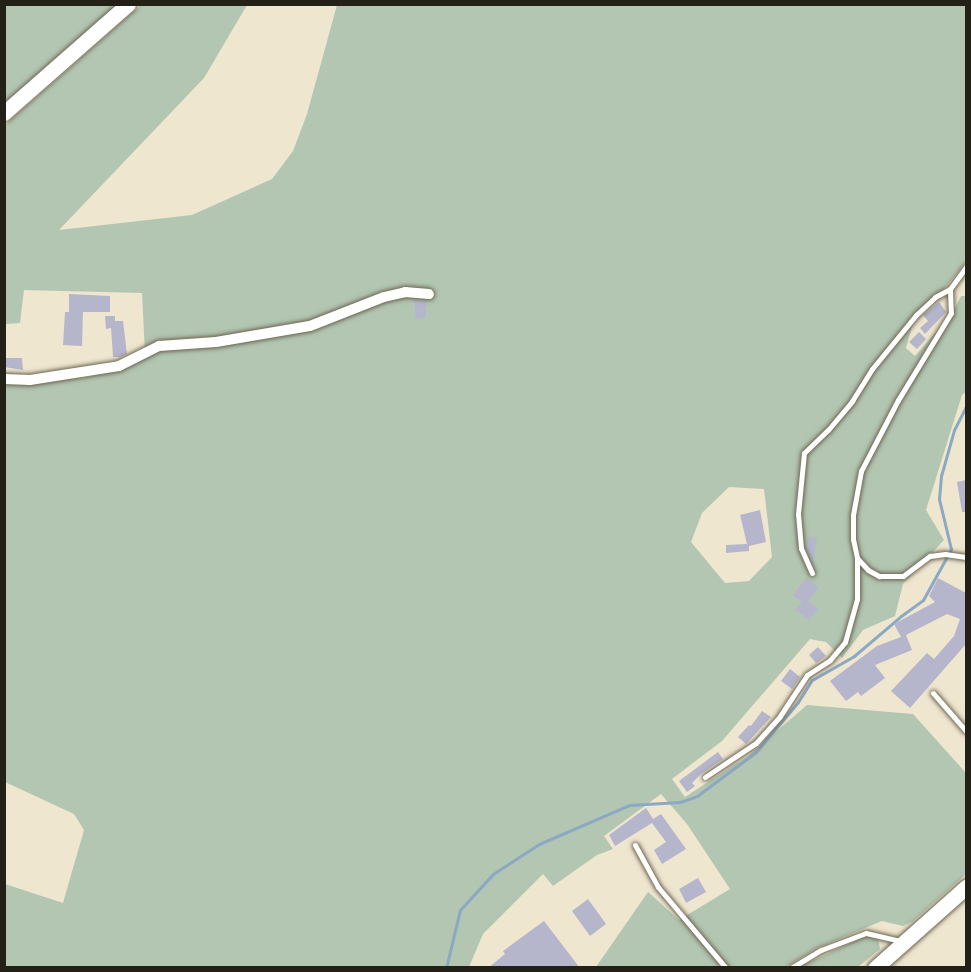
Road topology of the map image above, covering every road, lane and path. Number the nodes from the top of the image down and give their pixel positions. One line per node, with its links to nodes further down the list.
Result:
1 (128, 4): 2 (main road)
2 (4, 113)
3 (966, 267): 4 (lane)
4 (950, 289): 8 (lane); 9 (lane)
5 (429, 294): 6 (street)
6 (4, 379)
7 (966, 557): 8 (lane)
8 (857, 558): 12 (lane)
9 (812, 573)
10 (933, 693): 11 (lane)
11 (966, 731)
12 (705, 777)
13 (635, 845): 16 (lane)
14 (966, 887): 15 (main road)
15 (906, 942): 17 (lane); 18 (main road)
16 (726, 968)
17 (791, 968)
18 (875, 968)

